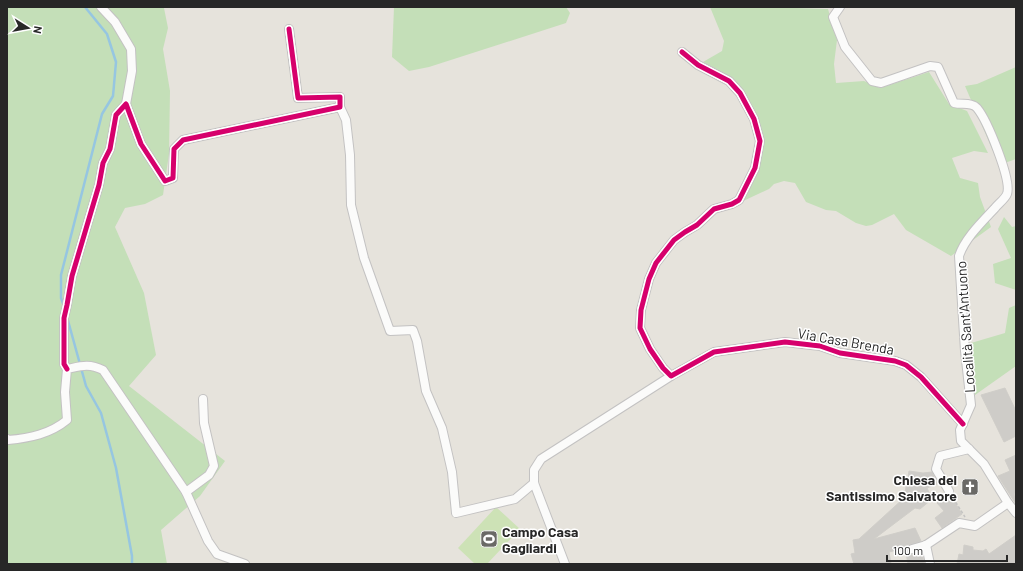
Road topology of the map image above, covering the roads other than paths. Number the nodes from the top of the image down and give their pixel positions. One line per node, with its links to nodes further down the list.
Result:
1 (101, 7): 5 (street)
2 (840, 7): 10 (street, Località Sant'Antuono)
3 (290, 29): 6 (street)
4 (682, 52): 8 (street)
5 (126, 104): 6 (street); 7 (street)
6 (340, 107): 13 (street)
7 (70, 368): 11 (street); 15 (street)
8 (671, 376): 10 (street, Via Casa Brenda); 13 (street, Via Casa Brenda)
9 (202, 399): 15 (street)
10 (963, 424): 12 (street, Località Sant'Antuono)
11 (7, 439)
12 (969, 449): 14 (street); 16 (street)
13 (534, 483): 21 (street)
14 (949, 491)
15 (186, 492): 20 (street)
16 (1008, 503): 17 (street); 18 (street)
17 (1016, 513)
18 (926, 545): 19 (street); 22 (street)
19 (912, 549)
20 (245, 564)
21 (565, 564)
22 (930, 564)

